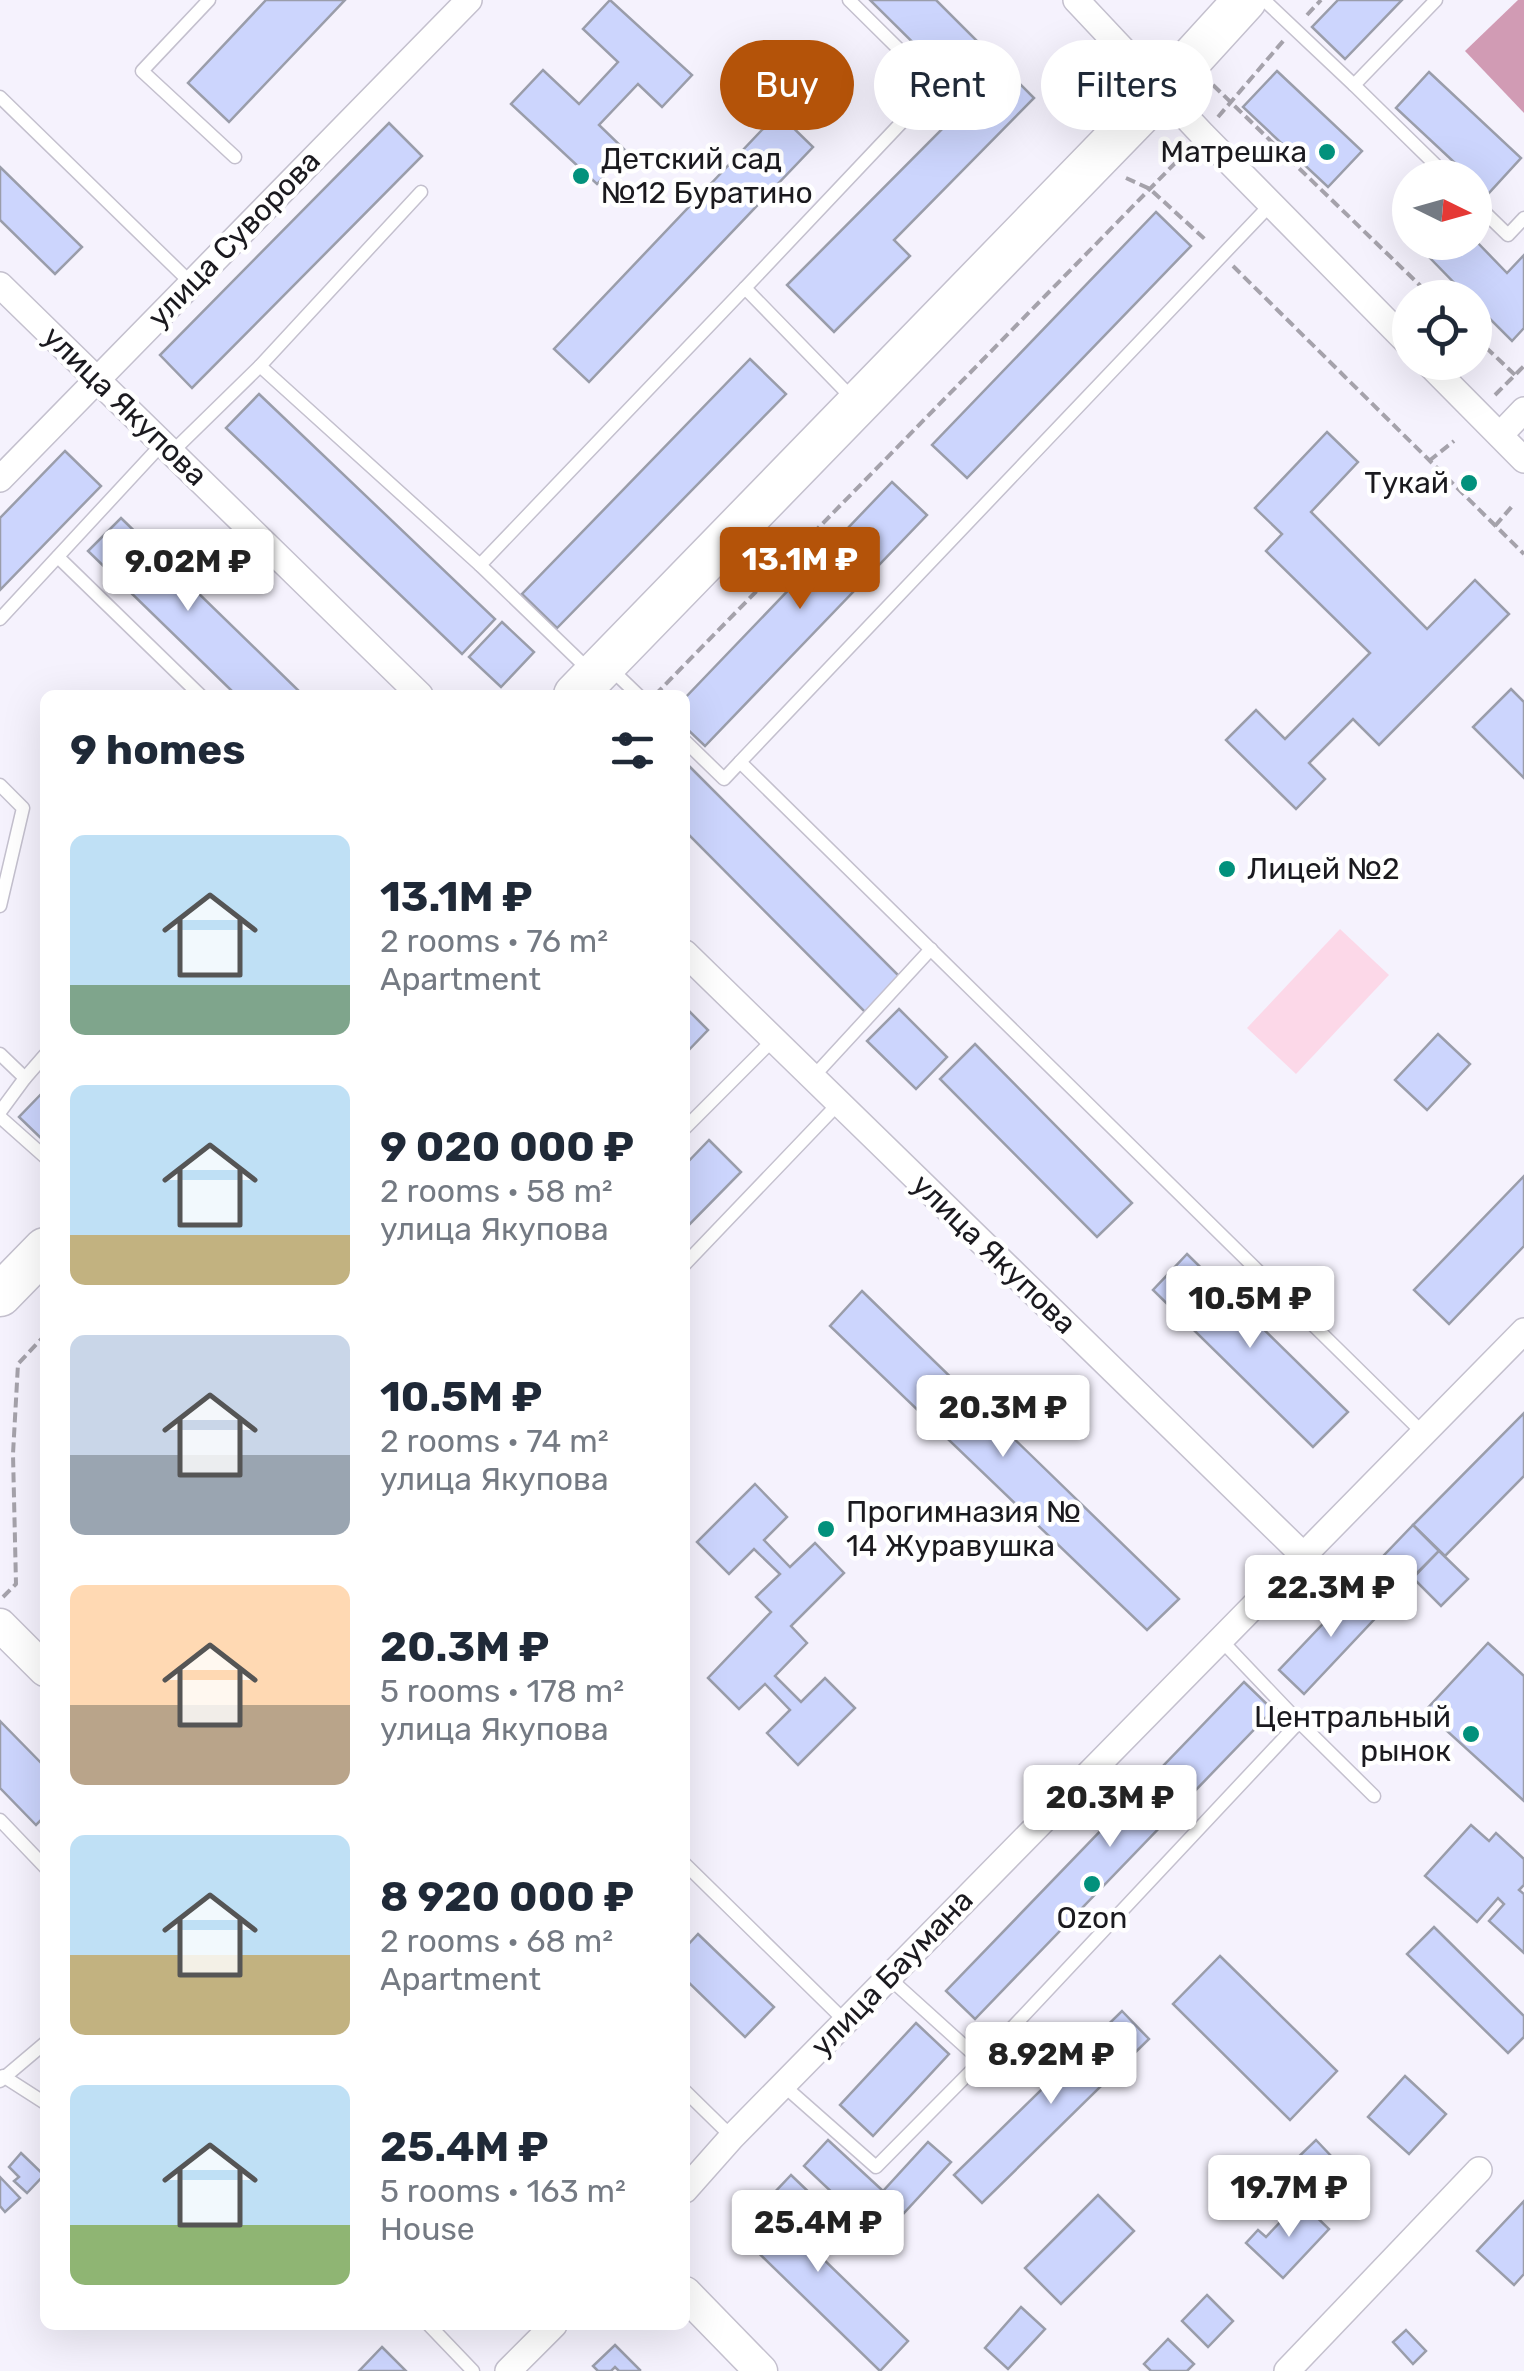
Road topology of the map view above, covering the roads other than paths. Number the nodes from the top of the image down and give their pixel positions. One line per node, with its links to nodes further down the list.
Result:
1 (209, 0): 14 (lane)
2 (469, 0): 20 (street, улица Суворова)
3 (849, 0): 22 (lane)
4 (1076, 0): 8 (street)
5 (1245, 0): 9 (main road)
6 (1264, 0): 10 (lane)
7 (1436, 0): 10 (lane)
8 (1114, 40)
9 (1209, 40)
10 (1354, 85): 15 (lane)
11 (0, 97): 20 (lane)
12 (1124, 130): 27 (main road)
13 (1200, 130): 17 (street)
14 (236, 156)
15 (1431, 160)
16 (422, 192): 24 (lane)
17 (1272, 203): 23 (street); 41 (lane)
18 (1524, 218): 19 (lane)
19 (1492, 219)
20 (191, 283): 25 (street, улица Суворова)
21 (0, 284): 25 (street, улица Якупова)
22 (745, 288): 27 (lane); 34 (lane)
23 (1392, 326)
24 (260, 366): 30 (lane); 34 (lane)
25 (97, 379): 30 (street, улица Якупова); 32 (street, улица Суворова)
26 (1445, 380): 29 (street)
27 (858, 404): 36 (main road)
28 (1524, 410): 29 (street)
29 (1500, 435): 31 (street)
30 (168, 448): 33 (lane); 38 (street, улица Якупова)
31 (1524, 460)
32 (0, 479)
33 (58, 557): 35 (lane); 37 (lane)
34 (480, 565): 36 (lane)
35 (0, 619)
36 (592, 678): 39 (lane)
37 (195, 690)
38 (415, 690)
39 (624, 690)
40 (690, 746): 41 (lane)
41 (740, 762): 44 (lane)
42 (0, 785): 43 (lane)
43 (0, 906)
44 (931, 950): 50 (lane); 59 (lane)
45 (690, 958): 46 (street, улица Якупова)
46 (774, 1040): 50 (street, улица Якупова); 53 (lane)
47 (0, 1054): 49 (lane)
48 (40, 1061): 49 (lane)
49 (26, 1078): 52 (lane)
50 (813, 1078): 51 (street, улица Якупова)
51 (839, 1103): 56 (lane); 60 (street, улица Якупова)
52 (0, 1114): 54 (lane)
53 (690, 1122)
54 (40, 1151)
55 (40, 1253): 57 (main road)
56 (690, 1259)
57 (1, 1295)
58 (1524, 1331): 59 (street, улица Баумана)
59 (1422, 1433): 60 (street, улица Баумана)
60 (1302, 1554): 62 (street, улица Баумана)
61 (0, 1624): 63 (street)
62 (1220, 1638): 64 (lane); 69 (street, улица Баумана)
63 (40, 1665)
64 (1298, 1722): 65 (lane); 72 (lane)
65 (1374, 1796)
66 (0, 1820): 67 (lane)
67 (40, 1862)
68 (690, 1869): 70 (lane)
69 (888, 1977): 70 (street, улица Баумана); 72 (lane)
70 (845, 2021): 74 (street, улица Баумана)
71 (40, 2047): 73 (lane)
72 (981, 2061): 74 (lane)
73 (1, 2079): 76 (lane)
74 (783, 2085): 77 (street, улица Баумана)
75 (690, 2096): 77 (lane)
76 (40, 2101)
77 (732, 2137): 79 (street, улица Баумана)
78 (1479, 2170): 86 (street)
79 (690, 2184)
80 (690, 2298): 85 (street)
81 (434, 2330): 83 (lane)
82 (549, 2330): 84 (street)
83 (473, 2371)
84 (508, 2371)
85 (761, 2371)
86 (1287, 2371)

